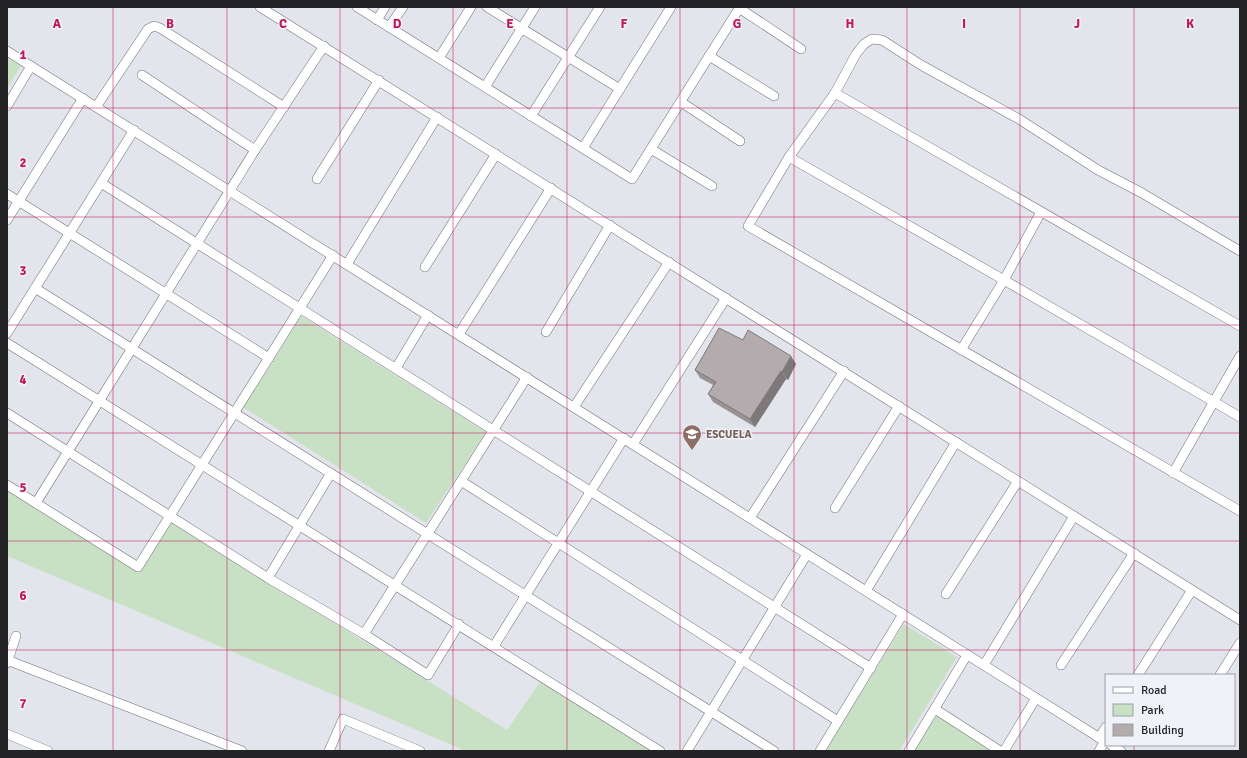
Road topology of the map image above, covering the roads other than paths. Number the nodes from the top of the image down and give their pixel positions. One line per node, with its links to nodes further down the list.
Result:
1 (260, 7): 14 (street)
2 (357, 7): 11 (street)
3 (385, 7): 11 (street)
4 (403, 7): 12 (street)
5 (471, 7): 19 (street)
6 (487, 7): 13 (street)
7 (535, 7): 13 (street)
8 (600, 7): 18 (street)
9 (671, 7): 24 (street)
10 (740, 8): 15 (street); 17 (street)
11 (377, 20): 12 (street)
12 (389, 28): 19 (street)
13 (522, 29): 18 (street); 23 (street)
14 (324, 46): 22 (street); 31 (street)
15 (801, 49)
16 (7, 51): 20 (street)
17 (709, 56): 26 (street); 28 (street)
18 (568, 57): 24 (street); 32 (street)
19 (439, 58): 23 (street)
20 (31, 66): 27 (street); 29 (street)
21 (142, 75): 38 (street)
22 (379, 80): 33 (street); 41 (street)
23 (485, 87): 32 (street)
24 (620, 89): 36 (street)
25 (836, 92): 40 (street); 48 (street); 53 (street)
26 (774, 96)
27 (83, 98): 30 (street); 47 (street)
28 (681, 102): 35 (street); 37 (street)
29 (7, 106)
30 (96, 107): 31 (street); 34 (street)
31 (284, 107): 38 (street)
32 (531, 116): 36 (street)
33 (437, 117): 39 (street); 56 (street)
34 (134, 130): 42 (street); 45 (street)
35 (740, 140)
36 (583, 148): 37 (street)
37 (651, 149): 43 (street)
38 (255, 150): 45 (street)
39 (496, 154): 44 (street); 57 (street)
40 (789, 157): 58 (street); 70 (street)
41 (317, 179)
42 (101, 183): 51 (street); 52 (street)
43 (712, 186)
44 (551, 188): 50 (street); 67 (street)
45 (230, 190): 52 (street); 54 (street)
46 (7, 194): 47 (street)
47 (18, 202): 49 (street); 51 (street)
48 (1041, 212): 58 (street); 64 (street)
49 (7, 220)
50 (610, 225): 55 (street); 66 (street)
51 (69, 233): 59 (street); 60 (street)
52 (196, 244): 60 (street); 62 (street)
53 (1240, 252)
54 (333, 255): 56 (street); 62 (street)
55 (669, 262): 61 (street); 79 (street)
56 (347, 264): 63 (street)
57 (425, 267)
58 (1004, 280): 70 (street); 77 (street)
59 (35, 288): 65 (street); 69 (street)
60 (166, 294): 69 (street); 72 (street)
61 (726, 298): 74 (street); 86 (street)
62 (300, 308): 72 (street); 73 (street)
63 (428, 315): 67 (street); 73 (street)
64 (1240, 326)
65 (8, 329)
66 (546, 332)
67 (459, 334): 75 (street)
68 (7, 343): 76 (street)
69 (132, 347): 76 (street); 80 (street)
70 (961, 350): 89 (street)
71 (1240, 356): 77 (street)
72 (269, 358): 80 (street)
73 (396, 368): 83 (street)
74 (844, 371): 78 (street); 100 (street)
75 (527, 378): 79 (street); 83 (street)
76 (100, 400): 87 (street); 88 (street)
77 (1213, 402): 82 (street); 89 (street)
78 (899, 406): 85 (street); 96 (street)
79 (574, 407): 84 (street)
80 (235, 412): 88 (street); 90 (street)
81 (7, 413): 87 (street)
82 (1240, 417)
83 (494, 430): 91 (street); 94 (street)
84 (624, 438): 86 (street); 94 (street)
85 (956, 442): 92 (street); 109 (street)
86 (633, 444): 100 (street)
87 (68, 451): 95 (street); 98 (street)
88 (202, 465): 98 (street); 101 (street)
89 (1173, 472): 97 (street)
90 (331, 473): 101 (street); 102 (street)
91 (461, 481): 102 (street); 103 (street)
92 (1018, 481): 99 (street); 110 (street)
93 (7, 485): 95 (street)
94 (591, 491): 103 (street); 112 (street)
95 (36, 503): 98 (street)
96 (835, 508)
97 (1240, 511)
98 (170, 516): 106 (street)
99 (1074, 516): 104 (street); 123 (street)
100 (750, 518): 105 (street)
101 (300, 526): 106 (street); 107 (street)
102 (428, 533): 107 (street); 111 (street)
103 (558, 543): 111 (street); 121 (street)
104 (1134, 553): 108 (street); 124 (street)
105 (807, 554): 109 (street); 112 (street)
106 (268, 578): 116 (street)
107 (394, 585): 115 (street); 116 (street)
108 (1192, 590): 114 (street); 126 (street)
109 (866, 591): 113 (street)
110 (946, 594)
111 (526, 595): 119 (street); 130 (street)
112 (775, 607): 121 (street); 125 (street)
113 (904, 614): 120 (street); 125 (street)
114 (1240, 620)
115 (458, 624): 116 (street); 119 (street)
116 (364, 634)
117 (16, 636): 122 (street)
118 (1240, 644): 127 (street)
119 (494, 646): 139 (street)
120 (967, 655): 123 (street); 129 (street)
121 (742, 660): 130 (street); 131 (street)
122 (7, 661): 136 (street)
123 (984, 665): 128 (street)
124 (1061, 665)
125 (871, 668): 131 (street)
126 (1139, 674)
127 (1221, 674)
128 (1036, 698): 133 (street); 145 (street)
129 (935, 709): 143 (street); 144 (street)
130 (711, 712): 140 (street); 141 (street)
131 (838, 721): 142 (street)
132 (7, 734): 135 (street)
133 (1105, 741): 146 (street)
134 (405, 748): 137 (street); 138 (street)
135 (48, 751)
136 (242, 751)
137 (329, 751)
138 (420, 751)
139 (660, 751)
140 (687, 751)
141 (774, 751)
142 (820, 751)
143 (909, 751)
144 (1000, 751)
145 (1004, 751)
146 (1098, 751)

